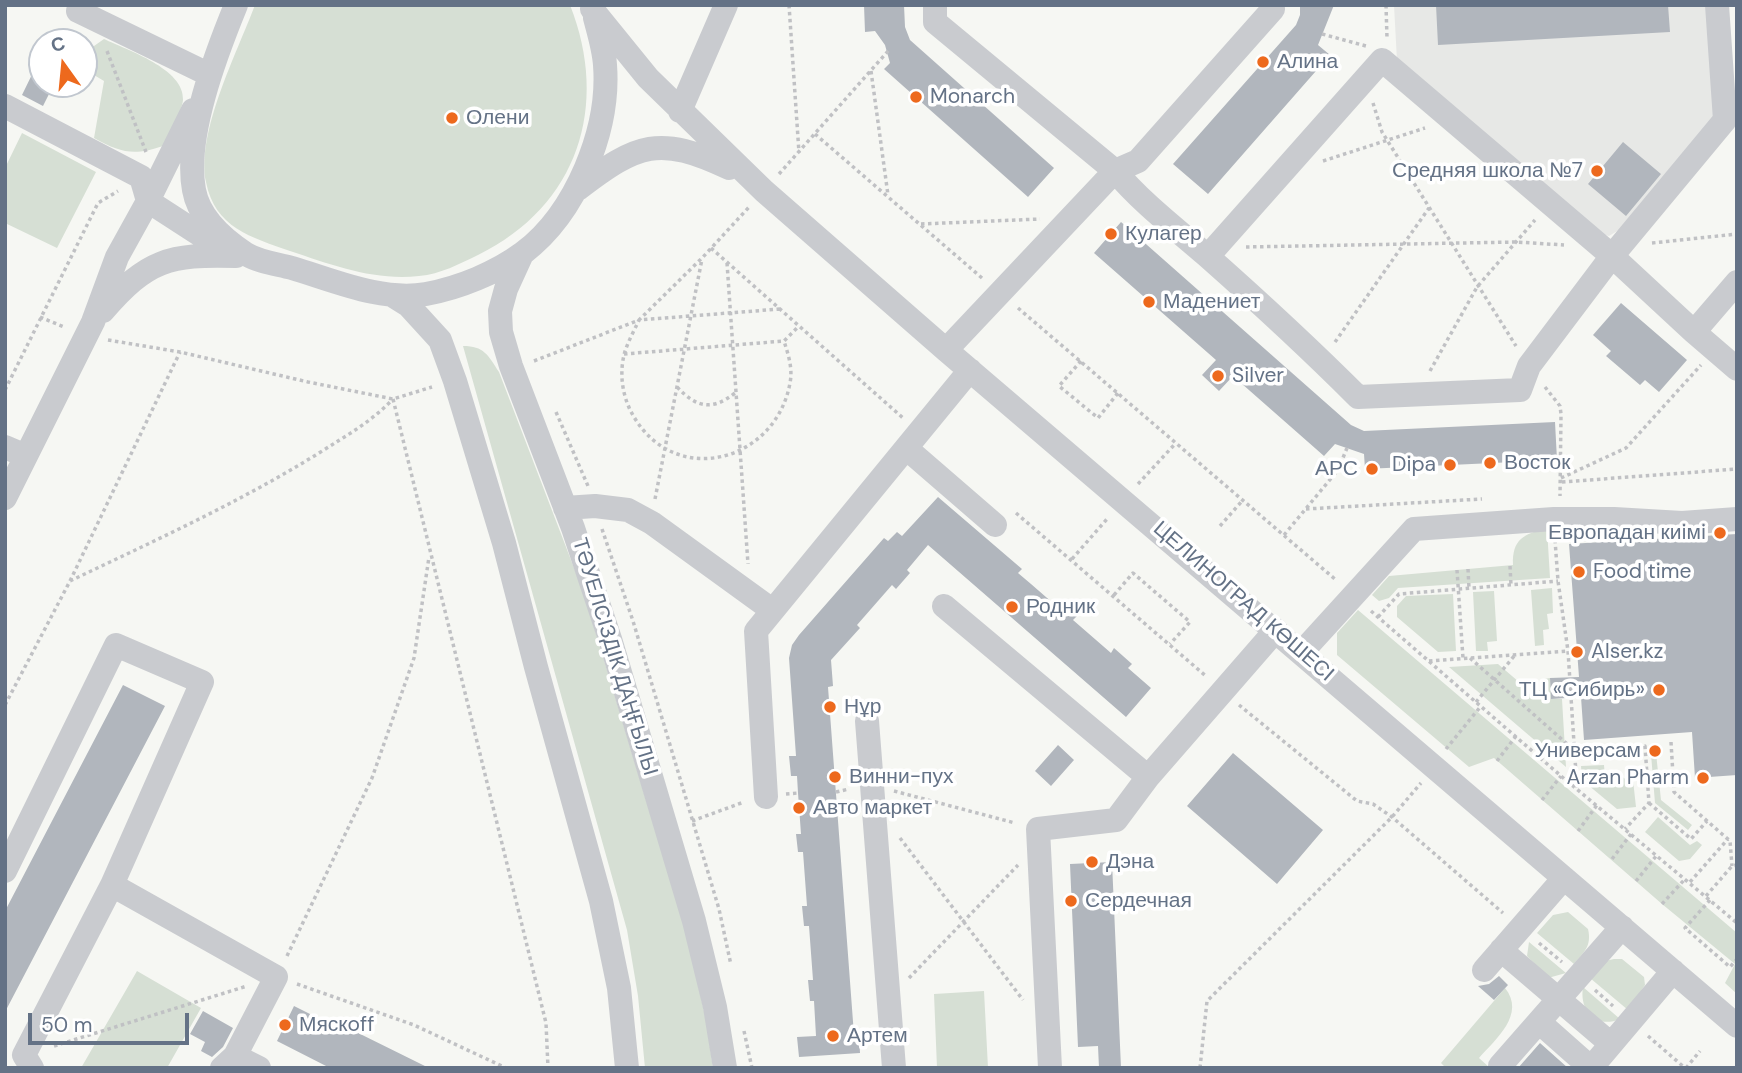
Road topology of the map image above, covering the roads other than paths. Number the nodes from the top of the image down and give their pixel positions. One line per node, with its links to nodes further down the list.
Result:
1 (236, 5): 8 (street)
2 (726, 5): 10 (street)
3 (934, 5): 12 (street)
4 (1272, 5): 12 (street)
5 (1717, 5): 11 (street)
6 (591, 7): 10 (street); 14 (street)
7 (86, 15): 8 (street)
8 (210, 75): 15 (street); 19 (street)
9 (5, 106): 15 (street)
10 (680, 111): 13 (street)
11 (1731, 118): 16 (street)
12 (1115, 171): 17 (street); 24 (street)
13 (757, 184): 14 (street); 24 (street, ЦЕЛИНОГРАД КӨШЕСІ)
14 (572, 194): 18 (street)
15 (148, 201): 19 (street); 22 (street)
16 (1616, 251): 17 (street); 17 (street); 23 (street)
17 (1212, 252)
18 (522, 254): 21 (street); 30 (street, ТӘУЕЛСІЗДІК ДАҢҒЫЛЫ)
19 (249, 256): 21 (street); 22 (street)
20 (1737, 282): 23 (street)
21 (392, 295): 55 (street)
22 (93, 323): 28 (street)
23 (1694, 332): 25 (street)
24 (946, 350): 26 (street, ЦЕЛИНОГРАД КӨШЕСІ)
25 (1737, 369)
26 (970, 370): 27 (street); 35 (street, ЦЕЛИНОГРАД КӨШЕСІ)
27 (913, 440): 31 (street); 34 (street)
28 (16, 452): 29 (street)
29 (5, 498)
30 (565, 508): 34 (street); 56 (street, ТӘУЕЛСІЗДІК ДАҢҒЫЛЫ)
31 (1003, 517)
32 (1737, 519): 36 (street)
33 (944, 606): 38 (street)
34 (772, 610): 39 (street)
35 (1276, 630): 36 (street, ЦЕЛИНОГРАД КӨШЕСІ); 38 (street)
36 (1302, 652): 41 (street, ЦЕЛИНОГРАД КӨШЕСІ)
37 (867, 721): 57 (street)
38 (1148, 777): 58 (street)
39 (766, 797)
40 (5, 871): 42 (street)
41 (1564, 878): 43 (street, ЦЕЛИНОГРАД КӨШЕСІ); 44 (street)
42 (112, 885): 51 (street); 52 (street)
43 (1622, 927): 46 (street, ЦЕЛИНОГРАД КӨШЕСІ); 47 (street)
44 (1502, 950): 45 (street); 47 (street)
45 (1484, 970)
46 (1673, 971): 49 (street, ЦЕЛИНОГРАД КӨШЕСІ); 50 (street)
47 (1559, 999): 48 (street); 50 (street)
48 (1539, 1022): 50 (street); 53 (street)
49 (1737, 1026)
50 (1611, 1044)
51 (28, 1061)
52 (229, 1062): 54 (street)
53 (1500, 1066)
54 (259, 1068)
55 (627, 1068)
56 (725, 1068)
57 (894, 1068)
58 (1050, 1068)

